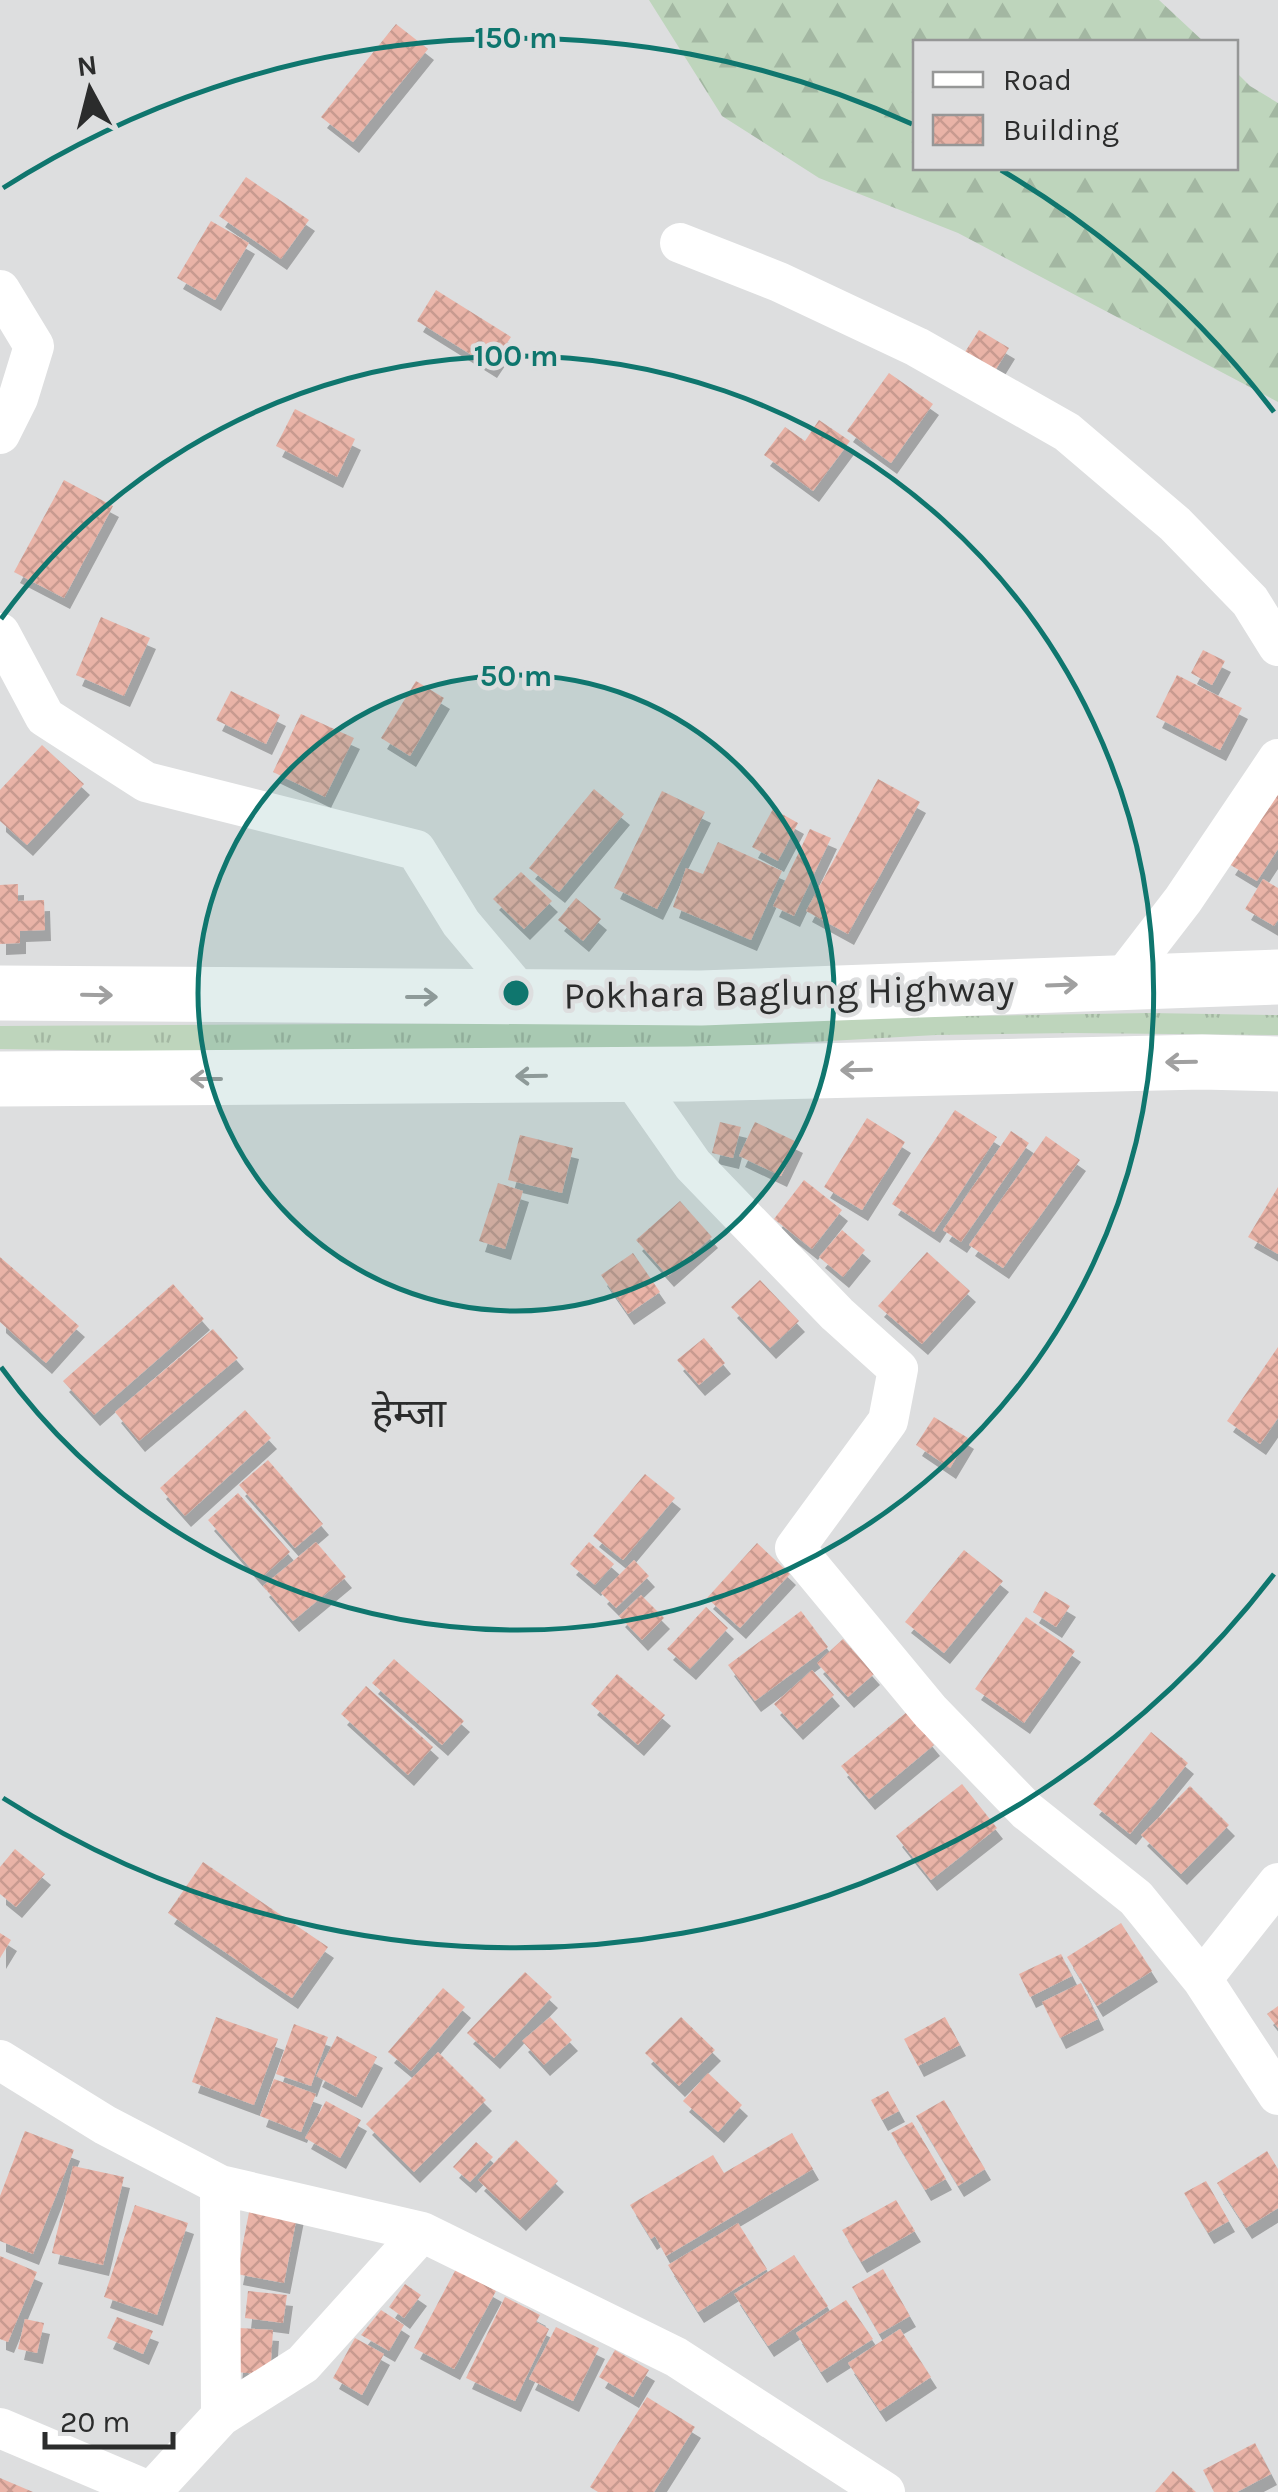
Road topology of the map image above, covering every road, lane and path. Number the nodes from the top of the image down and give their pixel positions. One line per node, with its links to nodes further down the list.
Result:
1 (680, 243): 5 (street)
2 (0, 290): 3 (street)
3 (0, 434)
4 (0, 633): 10 (street)
5 (1278, 646)
6 (1278, 759): 8 (street)
7 (1278, 977): 8 (highway, Pokhara Baglung Highway)
8 (1119, 983): 10 (highway, Pokhara Baglung Highway, one-way to 8)
9 (0, 993): 10 (highway, Pokhara Baglung Highway, one-way to 10)
10 (524, 998)
11 (1278, 1064): 12 (highway, Pokhara Baglung Highway, one-way to 12)
12 (630, 1075): 13 (highway, Pokhara Baglung Highway, one-way to 13); 15 (street)
13 (0, 1079)
14 (1278, 1883): 15 (street)
15 (1202, 1979): 17 (street)
16 (0, 2060): 18 (street)
17 (1278, 2095)
18 (220, 2185): 19 (street); 20 (street)
19 (422, 2232): 20 (street); 23 (street)
20 (222, 2416): 22 (street)
21 (0, 2428): 22 (street)
22 (151, 2492)
23 (885, 2492)

